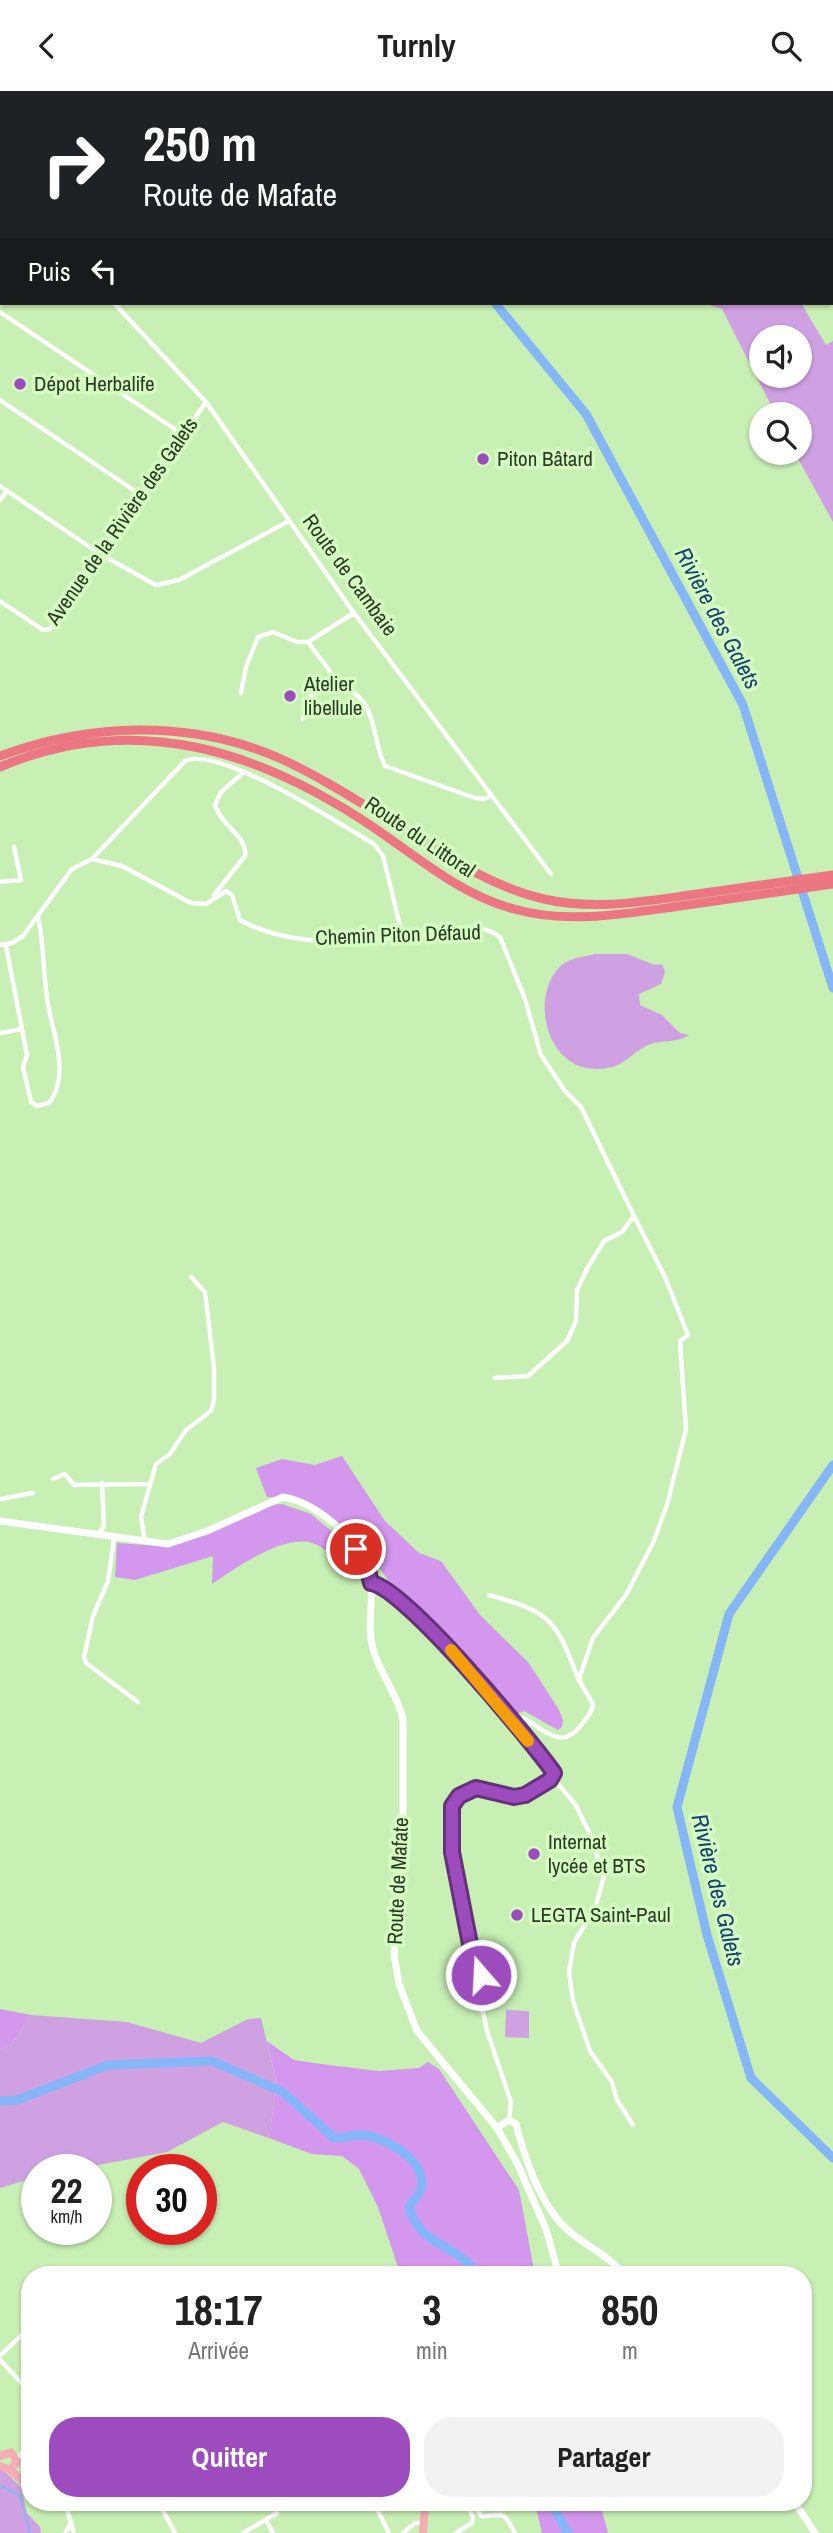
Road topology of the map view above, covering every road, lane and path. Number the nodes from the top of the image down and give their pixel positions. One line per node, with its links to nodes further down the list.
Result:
1 (116, 305): 4 (street, Route de Cambaie)
2 (0, 312): 5 (street)
3 (0, 400): 8 (street)
4 (206, 402): 5 (street, Avenue de la Rivière des Galets); 10 (street, Route de Cambaie)
5 (182, 434): 8 (street, Avenue de la Rivière des Galets)
6 (0, 486): 7 (street)
7 (7, 491): 9 (street); 11 (street)
8 (141, 495): 11 (street, Avenue de la Rivière des Galets)
9 (0, 500)
10 (289, 520): 11 (street); 13 (street, Route de Cambaie)
11 (100, 554): 12 (street, Avenue de la Rivière des Galets)
12 (0, 601)
13 (354, 613): 14 (street); 21 (street, Route de Cambaie)
14 (308, 642): 15 (street); 16 (street)
15 (333, 685): 17 (street); 21 (street)
16 (241, 693)
17 (303, 719)
18 (0, 756): 29 (highway, Route du Littoral)
19 (0, 767): 29 (highway, Route du Littoral)
20 (243, 772): 23 (street); 28 (street); 31 (street)
21 (491, 795): 24 (street, Route de Cambaie)
22 (14, 847): 26 (street)
23 (92, 859): 28 (street, Chemin Piton Défaud); 30 (street)
24 (551, 874)
25 (833, 875): 29 (highway, Route du Littoral)
26 (0, 882)
27 (833, 884): 29 (highway, Route du Littoral)
28 (206, 904): 31 (street, Chemin Piton Défaud)
29 (640, 907)
30 (38, 917): 32 (street); 33 (street)
31 (403, 938): 35 (street, Chemin Piton Défaud)
32 (3, 945): 33 (street)
33 (22, 1029): 34 (street)
34 (0, 1034)
35 (634, 1216): 37 (street); 51 (street)
36 (191, 1277): 40 (street)
37 (495, 1378)
38 (53, 1479): 39 (street)
39 (102, 1483): 40 (street); 44 (street)
40 (150, 1484): 46 (street)
41 (33, 1493): 42 (street)
42 (0, 1499)
43 (0, 1521): 44 (main road, Route de Mafate)
44 (97, 1536): 45 (main road, Route de Mafate)
45 (114, 1538): 46 (main road, Route de Mafate); 52 (street)
46 (145, 1543): 47 (main road, Route de Mafate)
47 (371, 1583): 48 (street); 49 (main road, Route de Mafate)
48 (385, 1589): 49 (street); 53 (street)
49 (371, 1593): 57 (main road, Route de Mafate)
50 (489, 1595): 51 (street)
51 (580, 1682): 53 (street)
52 (138, 1702)
53 (510, 1720): 54 (street)
54 (553, 1778): 55 (street); 56 (street)
55 (509, 2120): 57 (main road); 59 (main road)
56 (633, 2125)
57 (496, 2128): 58 (main road, Route de Mafate)
58 (556, 2266)
59 (617, 2266)
60 (21, 2336): 61 (street)
61 (0, 2358): 62 (street)
62 (21, 2382)
63 (6, 2460): 64 (main road)
64 (21, 2476)
65 (67, 2511): 75 (street)
66 (163, 2511): 78 (street)
67 (378, 2511): 81 (street)
68 (424, 2511): 74 (main road)
69 (470, 2511): 84 (street)
70 (478, 2511): 85 (street)
71 (800, 2511): 86 (main road)
72 (277, 2513): 73 (street)
73 (266, 2520): 79 (street); 80 (street)
74 (423, 2523): 82 (street); 83 (main road)
75 (71, 2524): 76 (street); 77 (street)
76 (65, 2533)
77 (74, 2533)
78 (175, 2533)
79 (243, 2533)
80 (273, 2533)
81 (389, 2533)
82 (403, 2533)
83 (423, 2533)
84 (456, 2533)
85 (515, 2533)
86 (815, 2533)

